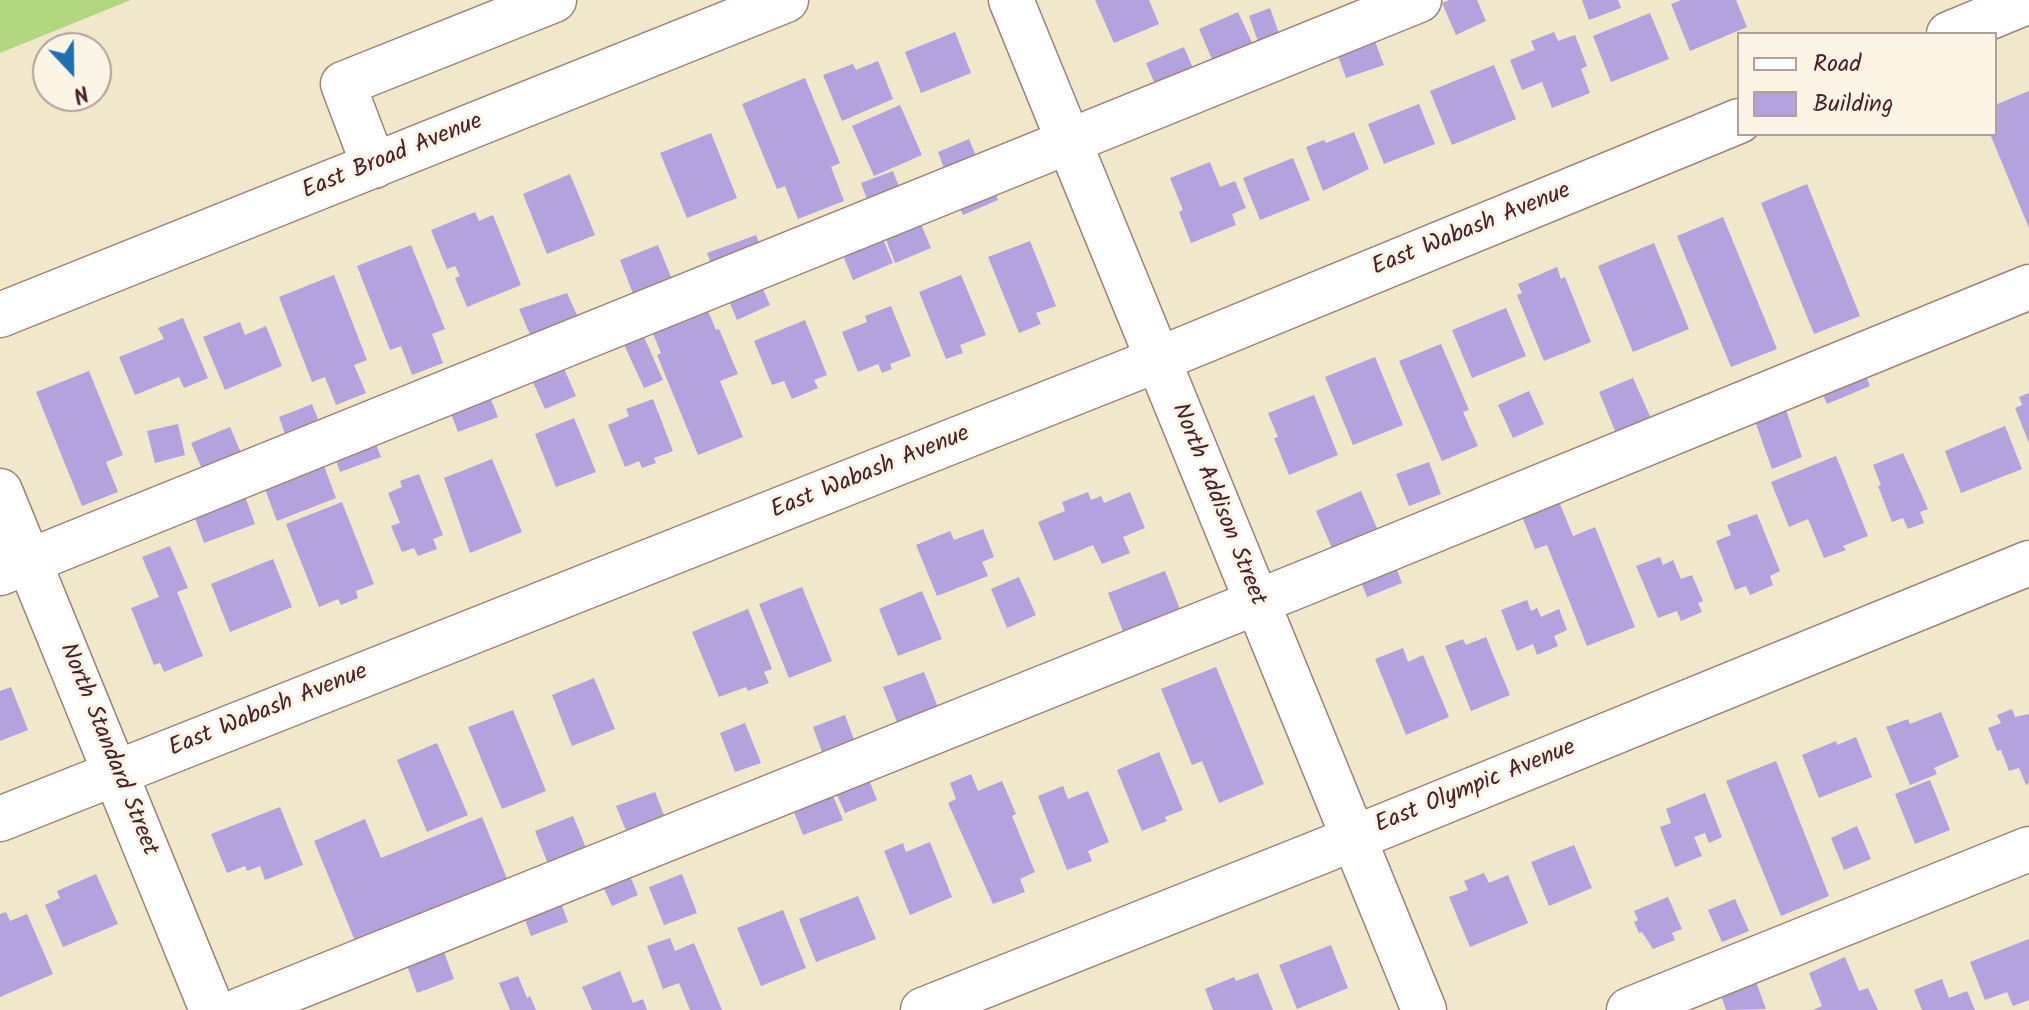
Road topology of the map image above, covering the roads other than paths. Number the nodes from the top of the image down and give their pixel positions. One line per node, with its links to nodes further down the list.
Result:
1 (554, 0): 9 (street)
2 (786, 0): 9 (street, East Broad Avenue)
3 (1011, 0): 8 (street, North Addison Street)
4 (1419, 0): 8 (street)
5 (2029, 1): 6 (street)
6 (1954, 32)
7 (1737, 122): 12 (street, East Wabash Avenue)
8 (1069, 142): 12 (street, North Addison Street); 15 (street)
9 (374, 166): 11 (street, East Broad Avenue)
10 (2029, 287): 16 (street)
11 (0, 315)
12 (1157, 360): 16 (street, North Addison Street); 17 (street, East Wabash Avenue)
13 (0, 491): 15 (street, North Standard Street)
14 (2029, 563): 19 (street, East Olympic Avenue)
15 (14, 567): 17 (street, North Standard Street)
16 (1257, 602): 19 (street, North Addison Street); 22 (street)
17 (117, 773): 18 (street, East Wabash Avenue); 21 (street, North Standard Street)
18 (0, 819)
19 (1354, 838): 23 (street, East Olympic Avenue); 24 (street, North Addison Street)
20 (2029, 849): 25 (street)
21 (212, 1010)
22 (240, 1010)
23 (923, 1010)
24 (1424, 1010)
25 (1629, 1010)

